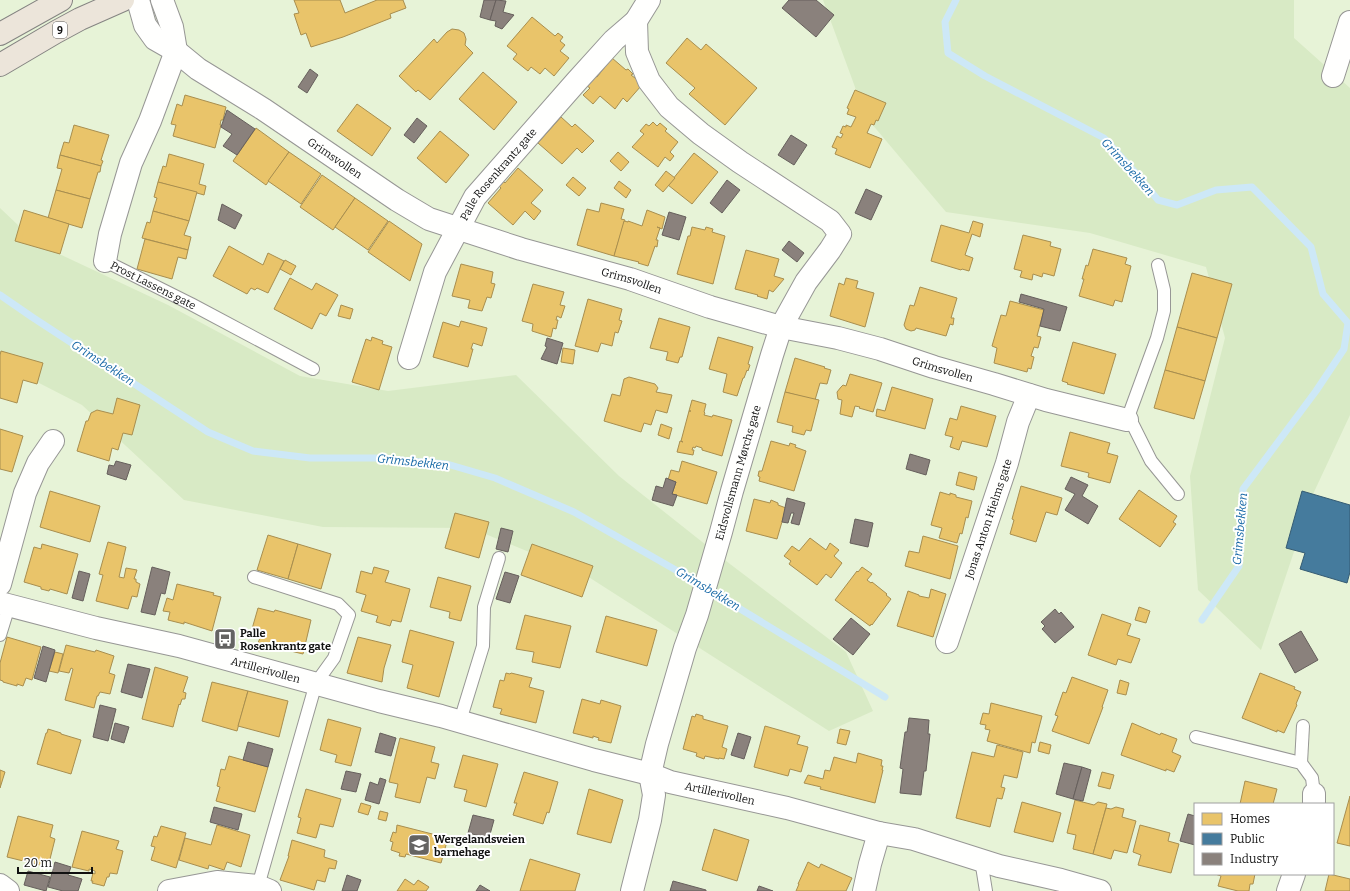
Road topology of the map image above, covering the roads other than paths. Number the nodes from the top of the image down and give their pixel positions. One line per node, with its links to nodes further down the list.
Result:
1 (61, 0): 8 (highway, 9)
2 (123, 0): 10 (highway, 9)
3 (138, 0): 9 (street, Grimsvollen)
4 (162, 0): 9 (street)
5 (649, 0): 6 (street, Palle Rosenkrantz gate)
6 (636, 21): 12 (street, Palle Rosenkrantz gate); 15 (street, Eidsvollsmann Mørchs gate)
7 (1350, 22): 11 (street)
8 (0, 34)
9 (176, 51): 12 (street, Grimsvollen); 13 (street, Prost Lassens gate)
10 (0, 65)
11 (1333, 76)
12 (458, 228): 15 (street, Grimsvollen); 16 (street, Palle Rosenkrantz gate)
13 (105, 261): 17 (lane, Prost Lassens gate)
14 (1158, 266): 19 (lane)
15 (781, 328): 18 (street, Grimsvollen); 33 (street, Eidsvollsmann Mørchs gate)
16 (409, 358)
17 (313, 369)
18 (1029, 395): 19 (street, Grimsvollen); 27 (street, Jonas Anton Hielms gate)
19 (1127, 420): 21 (lane)
20 (53, 441): 24 (street)
21 (1178, 494)
22 (499, 558): 29 (lane)
23 (254, 577): 28 (lane)
24 (0, 584)
25 (4, 604): 26 (lane); 28 (street, Artillerivollen)
26 (0, 635)
27 (947, 642)
28 (316, 682): 29 (street, Artillerivollen); 39 (lane)
29 (460, 721): 33 (street, Artillerivollen)
30 (1303, 726): 32 (lane)
31 (1196, 737): 32 (lane)
32 (1301, 763): 34 (lane)
33 (650, 774): 35 (street, Artillerivollen); 42 (street, Eidsvollsmann Mørchs gate)
34 (1314, 799)
35 (879, 833): 36 (street, Artillerivollen); 43 (street)
36 (981, 860): 44 (lane); 45 (street, Artillerivollen)
37 (1294, 875): 46 (street)
38 (0, 885): 40 (street)
39 (264, 888): 41 (street)
40 (8, 891)
41 (169, 891)
42 (632, 891)
43 (864, 891)
44 (986, 891)
45 (1100, 891)
46 (1288, 891)

